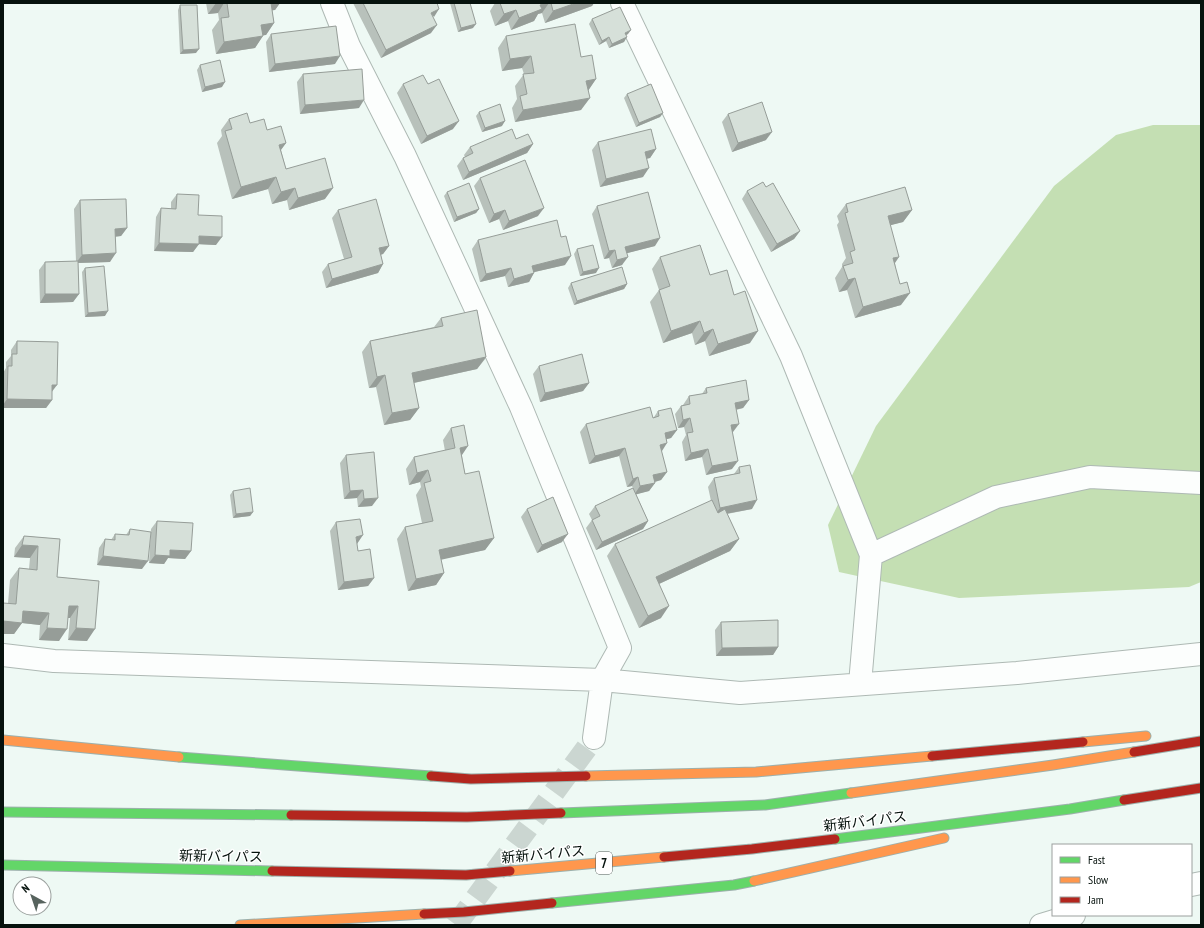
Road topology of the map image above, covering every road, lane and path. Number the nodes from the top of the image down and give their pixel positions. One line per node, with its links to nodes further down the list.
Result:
1 (332, 3): 7 (street)
2 (622, 3): 4 (street)
3 (1201, 483): 4 (street)
4 (871, 554): 8 (street)
5 (1201, 654): 8 (street)
6 (3, 655): 7 (street)
7 (602, 680): 8 (street); 10 (street)
8 (860, 684)
9 (1154, 735): 11 (highway)
10 (594, 738)
11 (3, 740)
12 (1201, 741): 15 (highway, 新新バイパス)
13 (1201, 788): 14 (highway, 新新バイパス / 7)
14 (1070, 809): 16 (highway); 18 (highway, 新新バイパス / 7)
15 (3, 812)
16 (976, 830)
17 (953, 836): 20 (highway)
18 (3, 865)
19 (1071, 916): 21 (street)
20 (240, 925)
21 (1041, 925)

